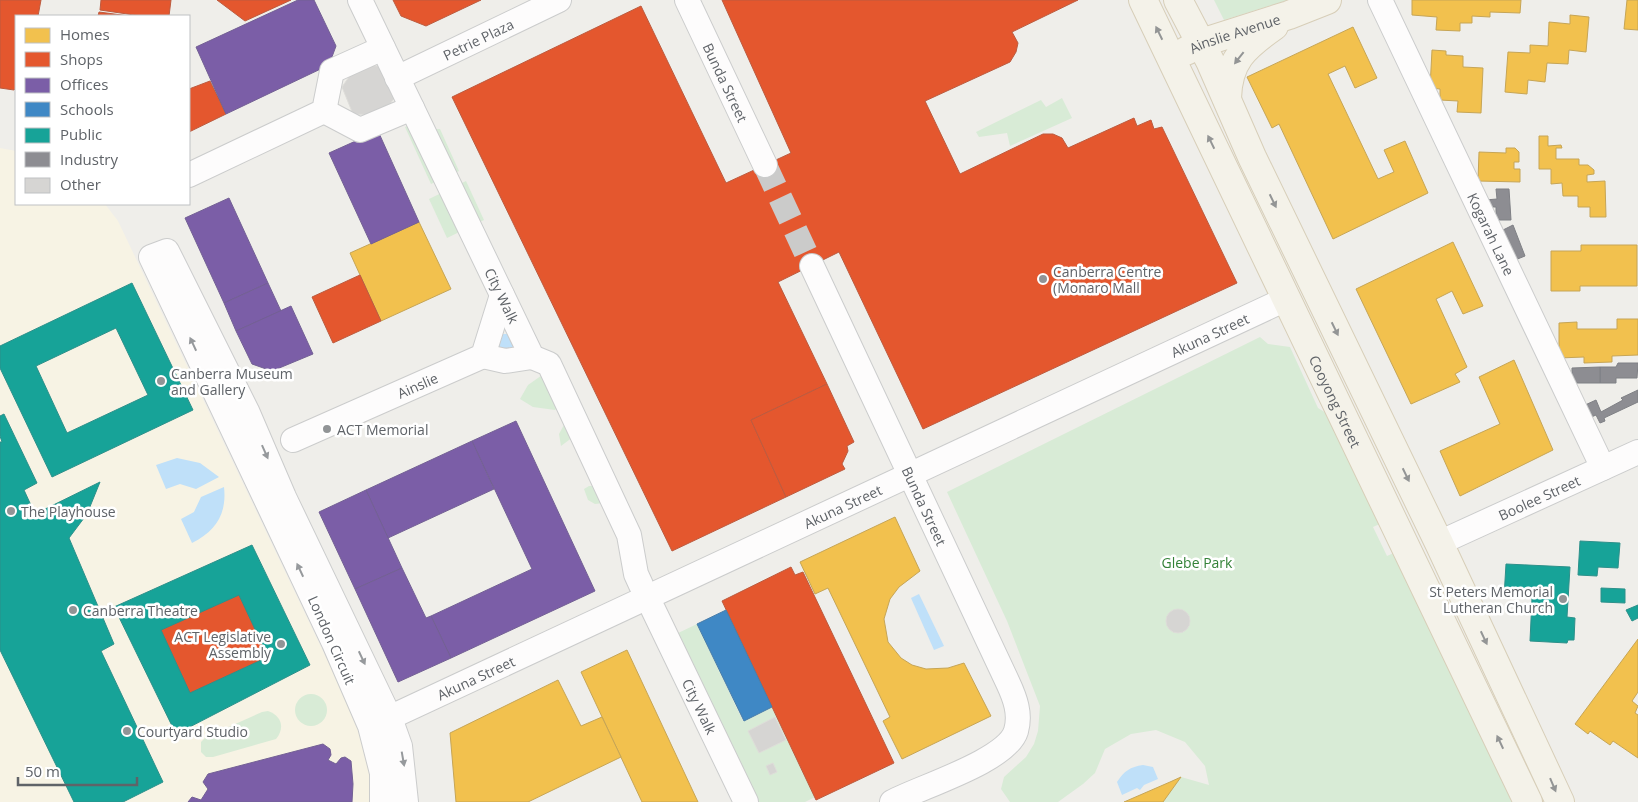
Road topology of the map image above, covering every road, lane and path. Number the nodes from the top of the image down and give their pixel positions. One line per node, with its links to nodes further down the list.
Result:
1 (360, 0): 10 (street, City Walk)
2 (559, 0): 12 (street, Petrie Plaza)
3 (688, 0): 16 (street, Bunda Street)
4 (1178, 0): 9 (main road)
5 (1327, 0): 8 (main road, Ainslie Avenue)
6 (1380, 0): 28 (street, Kogarah Lane)
7 (1148, 2): 11 (main road, Cooyong Street, one-way to 7)
8 (1289, 16): 9 (main road, Ainslie Avenue); 13 (main road, one-way to 13)
9 (1201, 43): 11 (main road, Ainslie Avenue); 13 (main road)
10 (383, 48): 12 (street, City Walk); 15 (street)
11 (1171, 58): 21 (main road, Cooyong Street, one-way to 11)
12 (397, 78): 14 (street, City Walk)
13 (1227, 98): 19 (main road, one-way to 19)
14 (412, 108): 15 (street); 20 (street, City Walk)
15 (324, 111): 17 (street)
16 (765, 165)
17 (190, 175)
18 (812, 266): 29 (street, Bunda Street)
19 (1314, 285): 21 (main road, Akuna Street); 33 (main road, one-way to 33)
20 (502, 295): 22 (street); 23 (street, City Walk)
21 (1286, 299): 29 (street, Akuna Street); 32 (main road, Cooyong Street)
22 (483, 356): 23 (street); 25 (street, Ainslie)
23 (532, 357): 34 (street)
24 (247, 412): 26 (street); 26 (street, London Circuit, one-way to 24); 31 (street, London Circuit, one-way to 31)
25 (293, 440)
26 (241, 446): 30 (street, London Circuit)
27 (1638, 452): 28 (street, Boolee Street)
28 (1603, 468): 33 (street, Boolee Street)
29 (911, 473): 37 (street, Akuna Street); 41 (street, Bunda Street)
30 (259, 484): 31 (street); 37 (street, London Circuit, one-way to 30)
31 (284, 496): 37 (street, London Circuit, one-way to 37)
32 (1397, 530): 33 (main road); 36 (main road, Cooyong Street)
33 (1439, 543): 36 (main road); 43 (main road, one-way to 43)
34 (642, 585)
35 (653, 609): 40 (street, City Walk)
36 (1458, 653): 42 (main road, Cooyong Street, one-way to 36)
37 (380, 722): 38 (street, London Circuit); 39 (street, London Circuit, one-way to 39)
38 (382, 802)
39 (406, 802)
40 (746, 802)
41 (892, 802)
42 (1528, 802)
43 (1560, 802)

